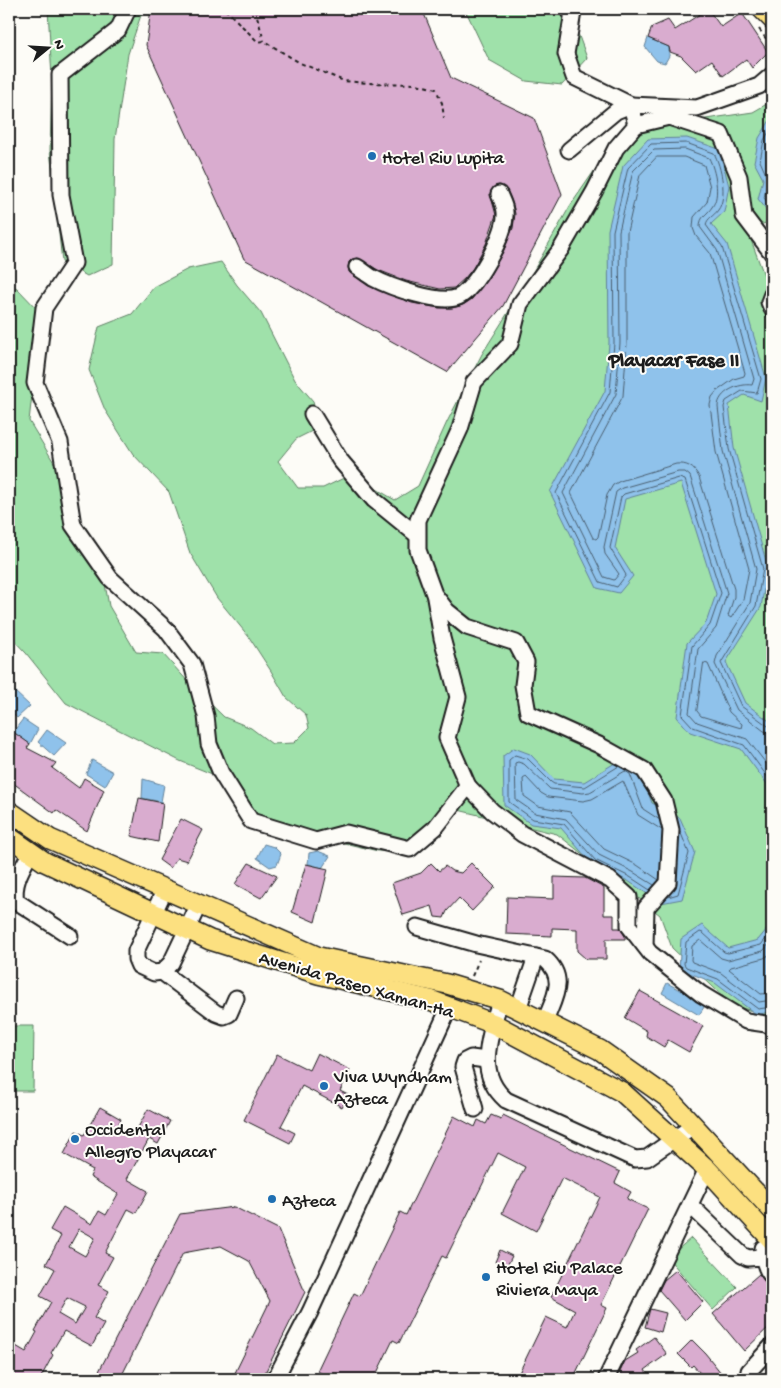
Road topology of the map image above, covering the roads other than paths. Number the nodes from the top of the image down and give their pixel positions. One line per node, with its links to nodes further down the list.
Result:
1 (128, 9): 17 (street)
2 (567, 9): 6 (street)
3 (762, 9): 4 (main road)
4 (772, 19)
5 (772, 75): 6 (street)
6 (630, 105): 7 (street); 8 (street)
7 (636, 124): 10 (street); 15 (street)
8 (569, 150)
9 (499, 194): 11 (street)
10 (772, 253)
11 (358, 266)
12 (772, 294): 13 (street)
13 (772, 309)
14 (312, 414): 15 (street)
15 (416, 535): 16 (street)
16 (434, 594): 17 (street); 27 (street)
17 (468, 786): 27 (street)
18 (9, 811): 21 (main road, Avenida Paseo Xaman-Ha)
19 (9, 837): 20 (main road, Avenida Paseo Xaman-Ha)
20 (30, 852): 23 (main road, Avenida Paseo Xaman-Ha); 26 (street)
21 (165, 889): 22 (main road, Avenida Paseo Xaman-Ha); 23 (street)
22 (199, 904): 25 (street); 29 (main road, Avenida Paseo Xaman-Ha)
23 (154, 913): 25 (main road, Avenida Paseo Xaman-Ha); 30 (street)
24 (417, 927): 28 (street)
25 (188, 929): 29 (main road, Avenida Paseo Xaman-Ha); 30 (street)
26 (70, 936)
27 (645, 946): 37 (street)
28 (536, 957): 34 (street); 35 (street)
29 (318, 966): 32 (main road, Avenida Paseo Xaman-Ha); 33 (main road, Avenida Paseo Xaman-Ha)
30 (162, 972): 31 (street)
31 (236, 998)
32 (500, 1000): 34 (main road, Avenida Paseo Xaman-Ha); 36 (street)
33 (449, 1008): 36 (main road, Avenida Paseo Xaman-Ha); 49 (street)
34 (518, 1009): 35 (main road, Avenida Paseo Xaman-Ha)
35 (545, 1022): 40 (main road, Avenida Paseo Xaman-Ha)
36 (494, 1024): 38 (street); 41 (main road, Avenida Paseo Xaman-Ha)
37 (772, 1025)
38 (486, 1060): 39 (street); 41 (street)
39 (475, 1109)
40 (694, 1126): 41 (street); 44 (main road, Avenida Paseo Xaman-Ha)
41 (675, 1139): 42 (main road, Avenida Paseo Xaman-Ha)
42 (707, 1169): 43 (street); 45 (main road, Avenida Paseo Xaman-Ha)
43 (690, 1205): 46 (street); 50 (street)
44 (772, 1210)
45 (769, 1236): 46 (street)
46 (763, 1257): 47 (street)
47 (772, 1276)
48 (772, 1346): 51 (street)
49 (275, 1379)
50 (606, 1379)
51 (748, 1379)

